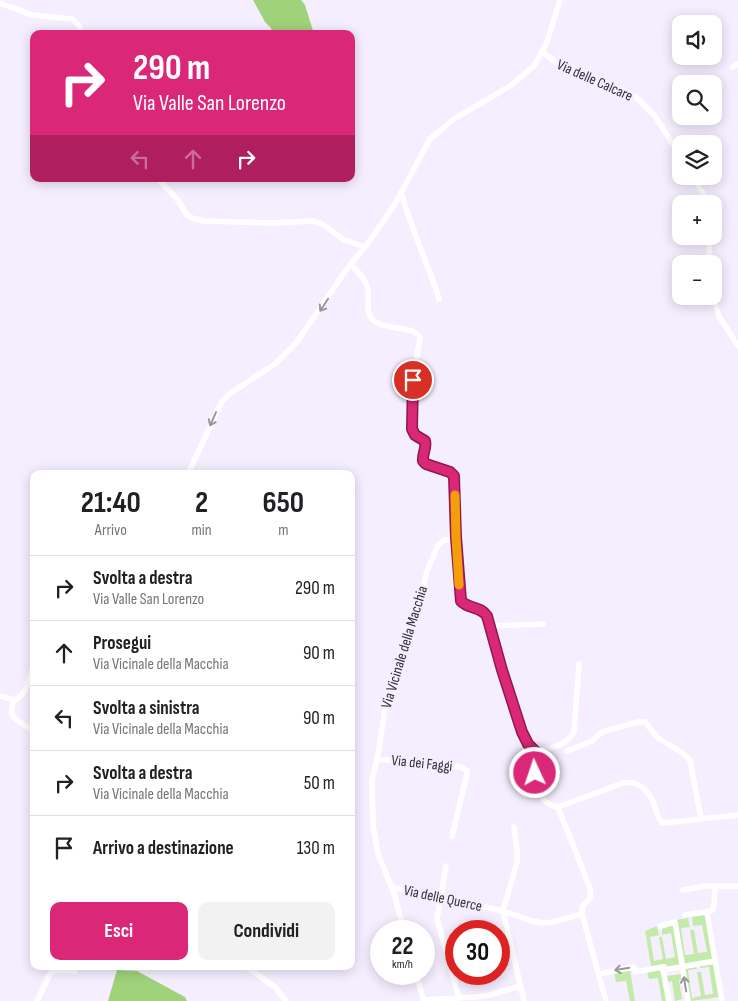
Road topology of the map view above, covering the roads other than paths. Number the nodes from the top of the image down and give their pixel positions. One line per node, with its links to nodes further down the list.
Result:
1 (560, 0): 4 (street)
2 (0, 3): 3 (street)
3 (80, 30)
4 (543, 52): 5 (street, Via delle Calcare); 7 (street)
5 (672, 143)
6 (161, 182): 8 (street)
7 (401, 192): 8 (street); 10 (street)
8 (365, 247): 9 (street)
9 (350, 264): 13 (street, one-way to 13); 14 (street)
10 (439, 299)
11 (716, 305): 12 (street)
12 (737, 343)
13 (190, 470)
14 (456, 537): 16 (street); 24 (street, Via Vicinale della Macchia)
15 (543, 624): 16 (street)
16 (489, 626): 22 (street)
17 (578, 664): 22 (street)
18 (30, 675): 20 (street)
19 (0, 696): 20 (street)
20 (14, 700): 21 (street)
21 (30, 728)
22 (535, 751): 25 (street)
23 (567, 751): 27 (street)
24 (377, 759): 29 (street, Via dei Faggi); 33 (street, Via Vicinale della Macchia)
25 (558, 808): 27 (street); 38 (street)
26 (738, 815): 27 (street)
27 (701, 819)
28 (514, 827): 36 (street)
29 (452, 836)
30 (446, 866): 35 (street)
31 (715, 886): 32 (street); 34 (street); 37 (street)
32 (738, 886)
33 (391, 887): 35 (street, Via delle Querce); 40 (street, Via Vicinale della Macchia)
34 (683, 890)
35 (440, 898): 36 (street, Via delle Querce); 50 (street)
36 (503, 911): 38 (street, Via delle Querce); 49 (street)
37 (707, 913): 39 (street); 42 (street)
38 (582, 914): 47 (street)
39 (685, 916)
40 (401, 920)
41 (660, 926): 43 (street)
42 (715, 961): 43 (street); 52 (street)
43 (682, 967): 45 (street); 58 (street, one-way to 43)
44 (252, 970): 54 (street)
45 (664, 970): 47 (street, one-way to 47); 57 (street)
46 (75, 971): 53 (street)
47 (599, 974): 56 (street)
48 (419, 985): 51 (street)
49 (520, 986): 50 (street); 55 (street)
50 (459, 998): 51 (street)
51 (423, 1000)
52 (722, 1000): 59 (street)
53 (37, 1001)
54 (286, 1001)
55 (524, 1001)
56 (606, 1001)
57 (669, 1001)
58 (688, 1001)
59 (713, 1001)

